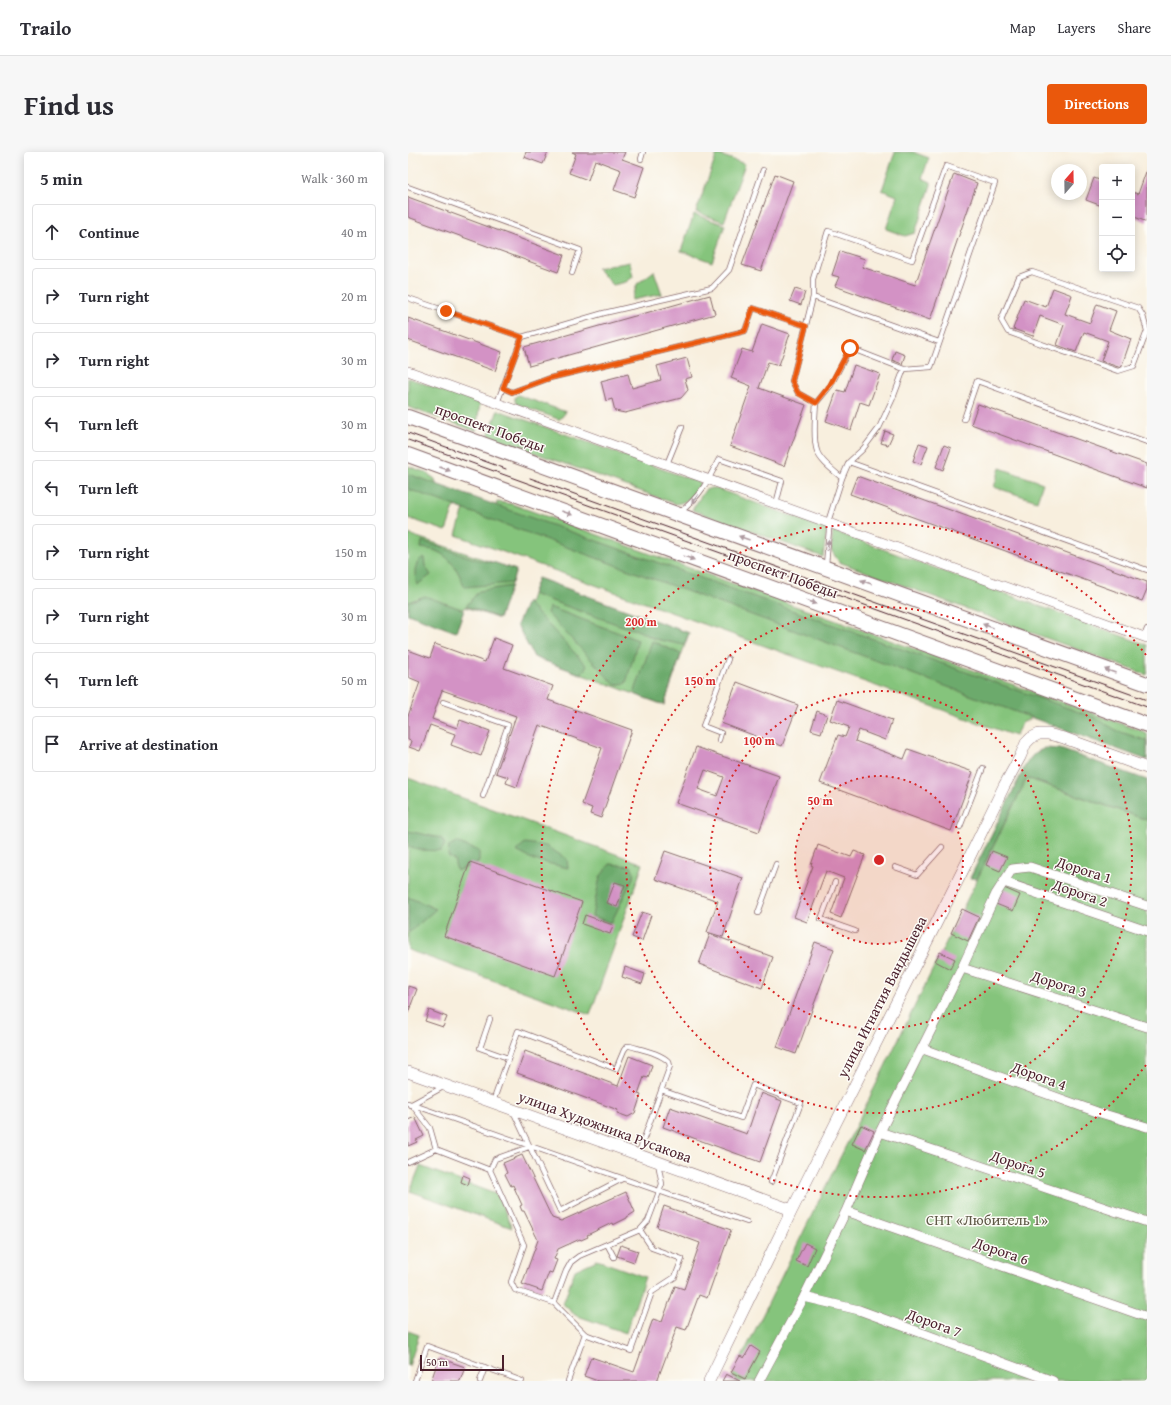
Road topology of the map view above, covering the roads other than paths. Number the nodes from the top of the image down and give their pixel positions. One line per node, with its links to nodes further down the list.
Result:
1 (643, 152): 2 (lane)
2 (641, 159)
3 (764, 170): 10 (lane)
4 (408, 187): 5 (lane)
5 (572, 273)
6 (813, 297): 9 (lane); 11 (lane); 11 (lane)
7 (408, 298): 10 (lane)
8 (1145, 316): 8 (lane)
9 (806, 326): 14 (lane); 16 (lane)
10 (522, 337): 14 (lane)
11 (939, 342): 12 (lane)
12 (904, 369): 16 (lane); 22 (lane)
13 (408, 371): 15 (street)
14 (503, 388): 15 (lane)
15 (497, 403): 23 (street)
16 (816, 403): 24 (lane)
17 (408, 417): 27 (main road, проспект Победы)
18 (964, 419): 20 (lane)
19 (682, 427): 23 (lane)
20 (1147, 442)
21 (408, 455): 35 (main road, проспект Победы, one-way to 35)
22 (849, 462): 24 (lane); 30 (lane)
23 (667, 464): 25 (street)
24 (842, 478): 28 (lane)
25 (709, 480): 26 (street); 26 (lane); 27 (lane, one-way to 27)
26 (776, 504): 28 (street)
27 (678, 514): 29 (main road, проспект Победы, one-way to 27)
28 (828, 522): 29 (lane, one-way to 28); 31 (street)
29 (826, 568): 33 (main road, проспект Победы, one-way to 29)
30 (1147, 570)
31 (1146, 635)
32 (728, 659): 36 (lane)
33 (1147, 684)
34 (443, 702): 39 (lane)
35 (1147, 725)
36 (719, 740)
37 (983, 768): 40 (lane)
38 (1147, 768): 72 (street, улица Игнатия Вандышева)
39 (483, 796)
40 (960, 827)
41 (942, 846): 43 (lane)
42 (776, 864): 47 (lane)
43 (895, 867)
44 (835, 882): 48 (lane)
45 (1004, 882): 46 (street, Дорога 1); 49 (street, Дорога 2); 50 (street)
46 (1147, 906)
47 (758, 913)
48 (855, 931)
49 (1147, 931)
50 (962, 968): 52 (street, Дорога 3); 53 (street)
51 (490, 1019): 54 (lane)
52 (1147, 1027)
53 (923, 1048): 61 (street, Дорога 4); 62 (street)
54 (508, 1058): 57 (lane); 58 (lane)
55 (408, 1072): 56 (street, улица Художника Русакова)
56 (446, 1085): 58 (street, улица Художника Русакова); 59 (lane)
57 (661, 1090): 65 (lane); 70 (lane)
58 (493, 1102): 60 (street, улица Художника Русакова)
59 (410, 1105): 63 (lane); 64 (lane)
60 (512, 1109): 63 (lane); 65 (street, улица Художника Русакова)
61 (1147, 1127)
62 (880, 1132): 73 (street); 75 (street, Дорога 5)
63 (529, 1146): 68 (lane); 69 (lane); 69 (lane)
64 (436, 1149): 66 (lane); 68 (lane)
65 (638, 1155): 67 (street, улица Художника Русакова)
66 (408, 1162)
67 (658, 1162): 71 (lane); 72 (street, улица Художника Русакова)
68 (490, 1170): 80 (lane)
69 (622, 1179): 71 (lane)
70 (771, 1182)
71 (659, 1191): 74 (lane); 76 (lane)
72 (792, 1210): 89 (street, улица Игнатия Вандышева)
73 (846, 1211): 79 (street); 81 (street, Дорога 6)
74 (747, 1222)
75 (1147, 1222)
76 (640, 1230): 77 (lane); 82 (lane)
77 (607, 1244): 78 (lane); 80 (lane)
78 (614, 1257)
79 (804, 1297): 84 (street); 91 (street, Дорога 7)
80 (554, 1303): 82 (lane)
81 (1147, 1317)
82 (585, 1334): 88 (lane)
83 (486, 1367): 85 (lane); 86 (lane); 87 (lane)
84 (760, 1379): 90 (street)
85 (415, 1381)
86 (480, 1381)
87 (522, 1381)
88 (568, 1381)
89 (710, 1381)
90 (770, 1381)
91 (1053, 1381)

